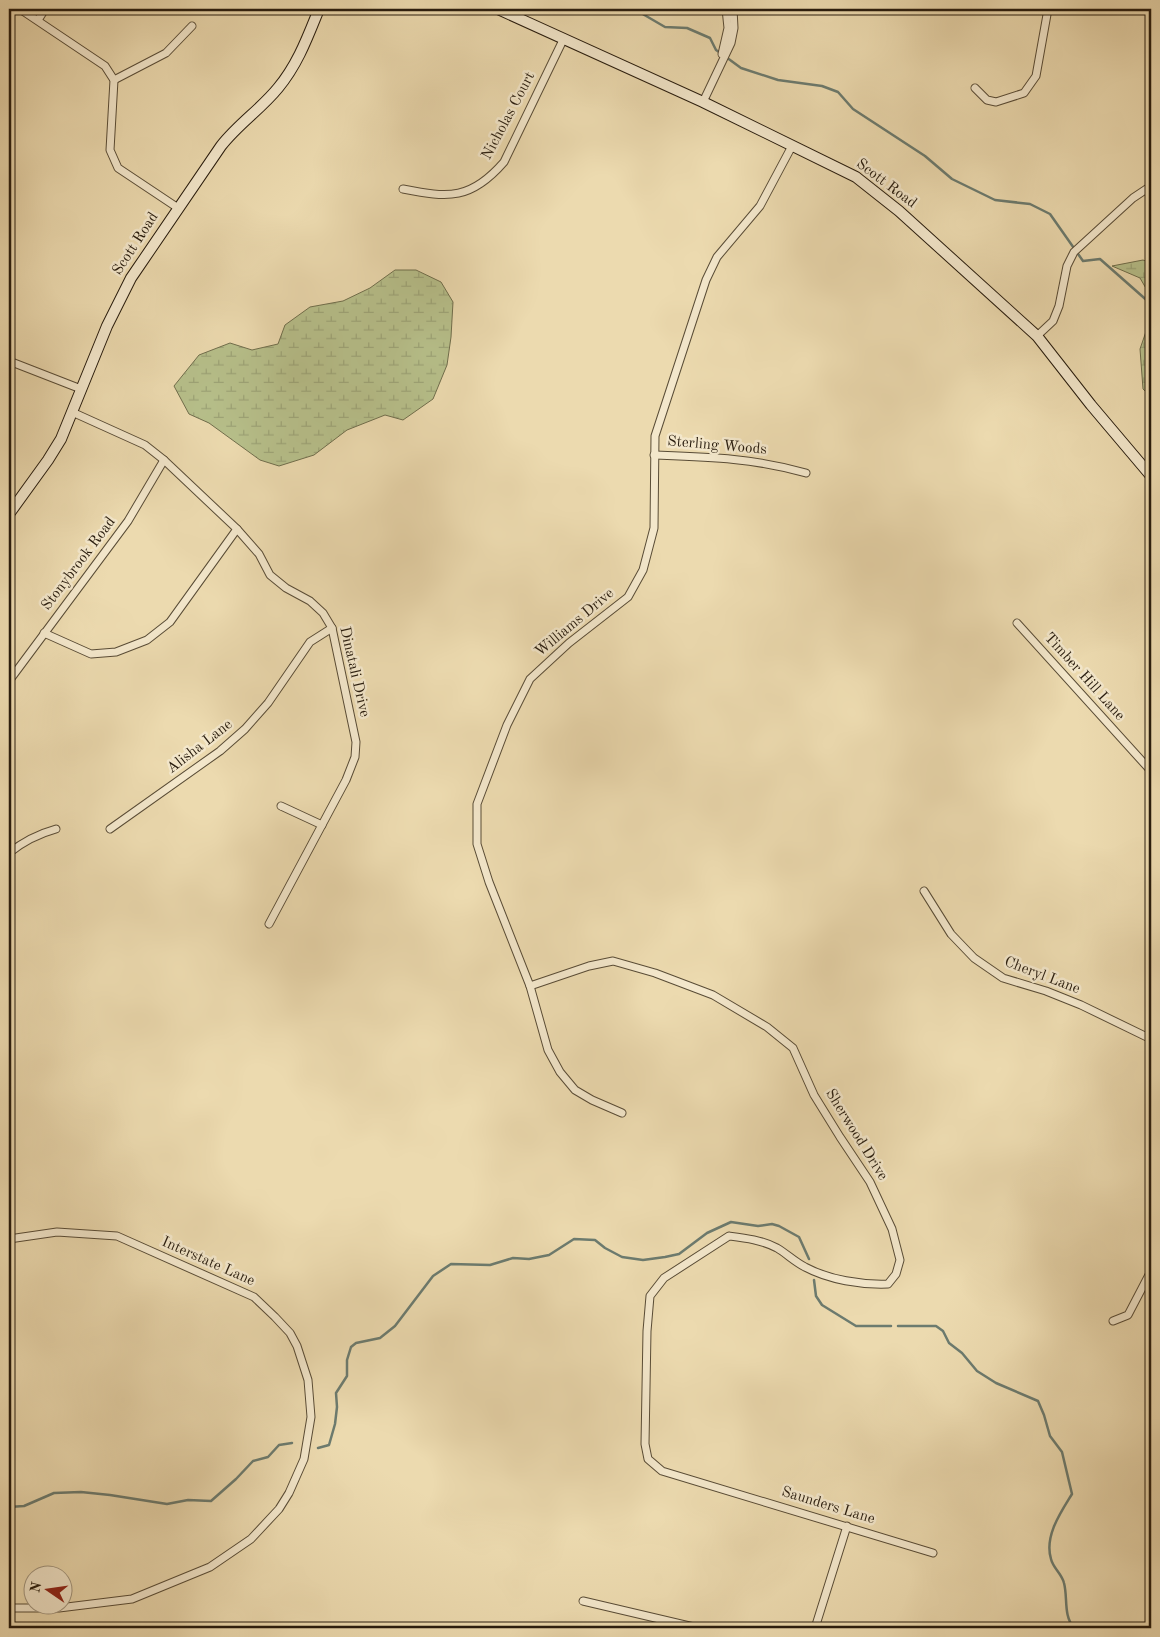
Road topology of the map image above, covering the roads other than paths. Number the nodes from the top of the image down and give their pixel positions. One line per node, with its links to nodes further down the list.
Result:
1 (20, 9): 8 (street)
2 (45, 9): 8 (street)
3 (319, 9): 18 (main road, Scott Road)
4 (498, 9): 11 (main road, Scott Road)
5 (726, 9): 10 (street)
6 (733, 9): 10 (street)
7 (1048, 9): 13 (street)
8 (38, 20): 12 (street)
9 (192, 26): 12 (street)
10 (731, 28): 14 (street)
11 (564, 38): 14 (main road, Scott Road); 17 (street, Nicholas Court)
12 (114, 80): 18 (street)
13 (975, 88)
14 (703, 102): 15 (main road, Scott Road)
15 (792, 146): 19 (main road, Scott Road); 23 (street, Williams Drive)
16 (1151, 186): 19 (street)
17 (403, 189)
18 (178, 208): 21 (main road, Scott Road)
19 (1037, 336): 26 (main road, Scott Road)
20 (9, 362): 21 (street)
21 (81, 389): 22 (main road, Scott Road)
22 (72, 412): 24 (street, Dinatali Drive); 27 (main road, Scott Road)
23 (654, 455): 25 (street, Sterling Woods); 41 (street, Williams Drive)
24 (164, 460): 28 (street, Dinatali Drive); 31 (street, Stonybrook Road)
25 (806, 473)
26 (1151, 476)
27 (9, 514)
28 (237, 529): 30 (street, Dinatali Drive); 31 (street)
29 (1017, 623): 33 (street, Timber Hill Lane)
30 (332, 628): 35 (street, Dinatali Drive); 37 (street, Alisha Lane)
31 (44, 633): 32 (street, Stonybrook Road)
32 (9, 681)
33 (1151, 771)
34 (280, 806): 35 (street)
35 (322, 825): 40 (street, Dinatali Drive)
36 (56, 829): 38 (street)
37 (110, 829)
38 (9, 853)
39 (924, 891): 42 (street, Cheryl Lane)
40 (269, 924)
41 (530, 986): 43 (street, Williams Drive); 47 (street, Sherwood Drive)
42 (1151, 1039)
43 (622, 1113)
44 (9, 1239): 51 (street, Interstate Lane)
45 (1151, 1271): 46 (street)
46 (1113, 1321)
47 (716, 1486): 48 (street, Saunders Lane)
48 (847, 1526): 49 (street, Saunders Lane); 53 (street)
49 (933, 1552)
50 (583, 1601): 52 (street)
51 (9, 1608)
52 (698, 1628)
53 (815, 1628)

